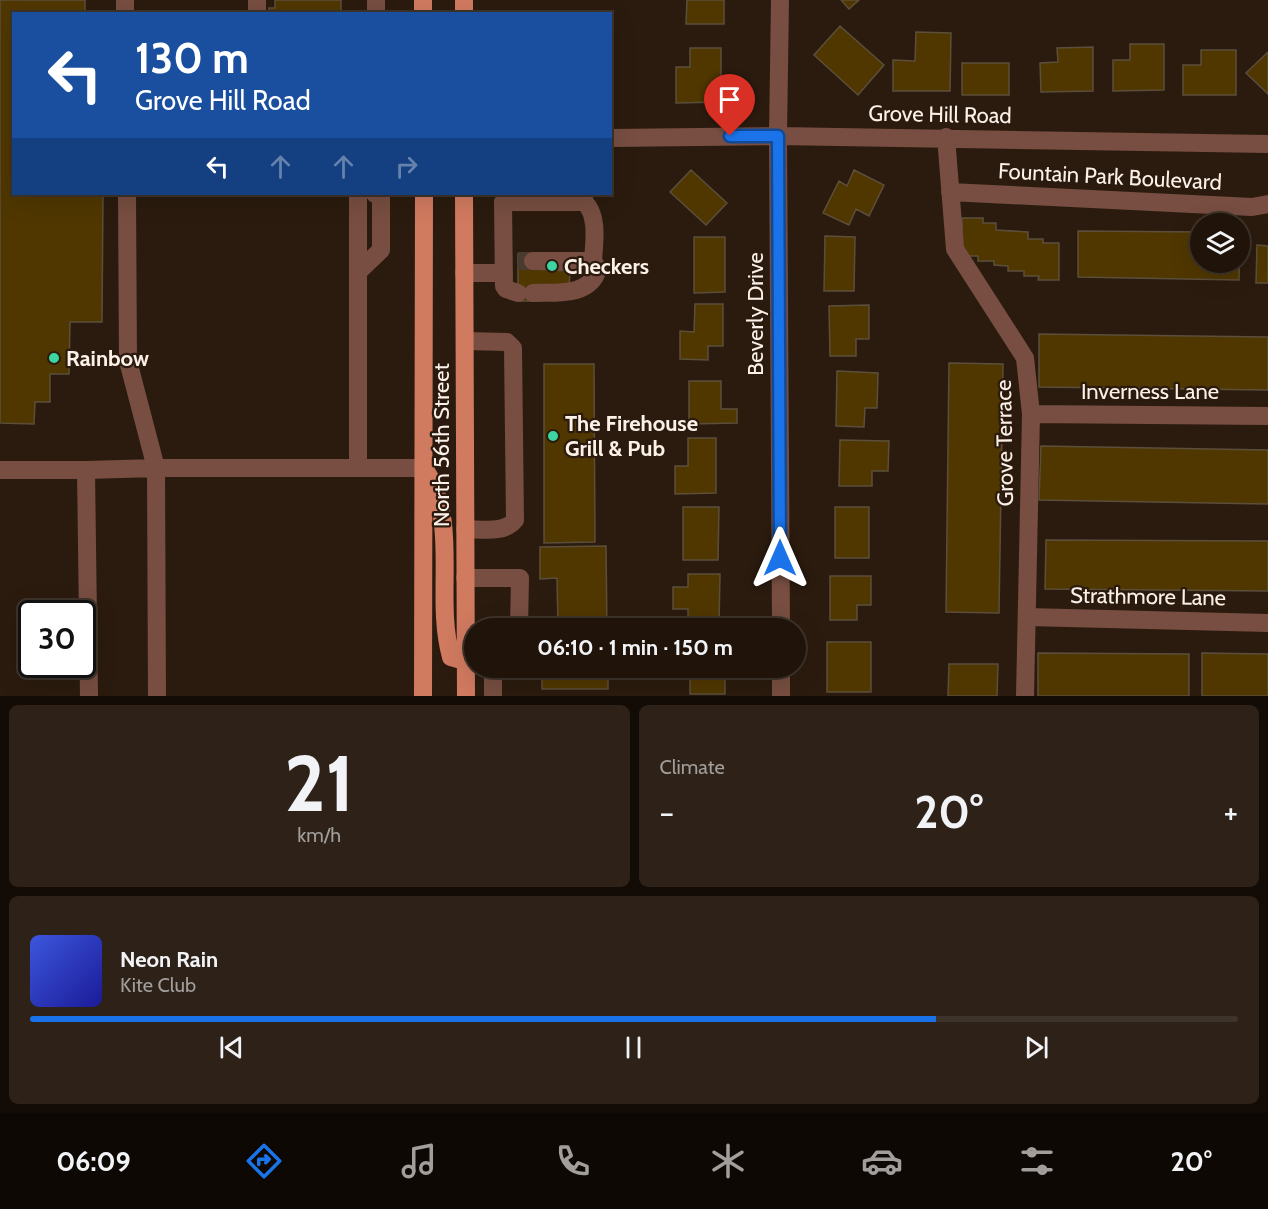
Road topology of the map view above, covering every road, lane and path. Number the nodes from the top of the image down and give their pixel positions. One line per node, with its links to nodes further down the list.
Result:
1 (780, 0): 2 (street, Beverly Drive)
2 (778, 136): 3 (street, Grove Hill Road); 4 (street, Grove Hill Road); 31 (street, Beverly Drive)
3 (612, 138)
4 (945, 138): 5 (street, Grove Hill Road); 6 (street, Grove Terrace)
5 (1268, 144)
6 (950, 192): 13 (street, Fountain Park Boulevard); 19 (street, Grove Terrace)
7 (127, 195): 21 (street)
8 (358, 195): 16 (street)
9 (378, 195): 16 (street)
10 (424, 195): 23 (main road, North 56th Street)
11 (464, 195): 17 (main road, North 56th Street)
12 (584, 198): 14 (street); 15 (street)
13 (1268, 204)
14 (593, 261): 15 (street); 15 (street)
15 (514, 264): 17 (street)
16 (358, 272): 22 (street)
17 (464, 273): 18 (main road, North 56th Street)
18 (465, 341): 26 (main road, North 56th Street); 26 (street)
19 (1031, 414): 20 (street, Inverness Lane); 28 (street, Grove Terrace)
20 (1268, 416)
21 (156, 468): 22 (street); 25 (street); 38 (street)
22 (358, 468): 23 (street)
23 (424, 468): 33 (main road); 39 (main road, North 56th Street)
24 (0, 470): 25 (street)
25 (86, 470): 37 (street)
26 (465, 529): 27 (main road, North 56th Street)
27 (465, 578): 29 (main road, North 56th Street); 30 (street)
28 (1027, 617): 32 (street, Strathmore Lane); 43 (street, Grove Terrace)
29 (467, 618)
30 (519, 618)
31 (781, 618)
32 (1268, 623)
33 (464, 660)
34 (468, 678): 40 (main road, North 56th Street)
35 (493, 678): 41 (street)
36 (781, 678): 42 (street)
37 (89, 696)
38 (157, 696)
39 (423, 696)
40 (466, 696)
41 (493, 696)
42 (781, 696)
43 (1025, 696)

